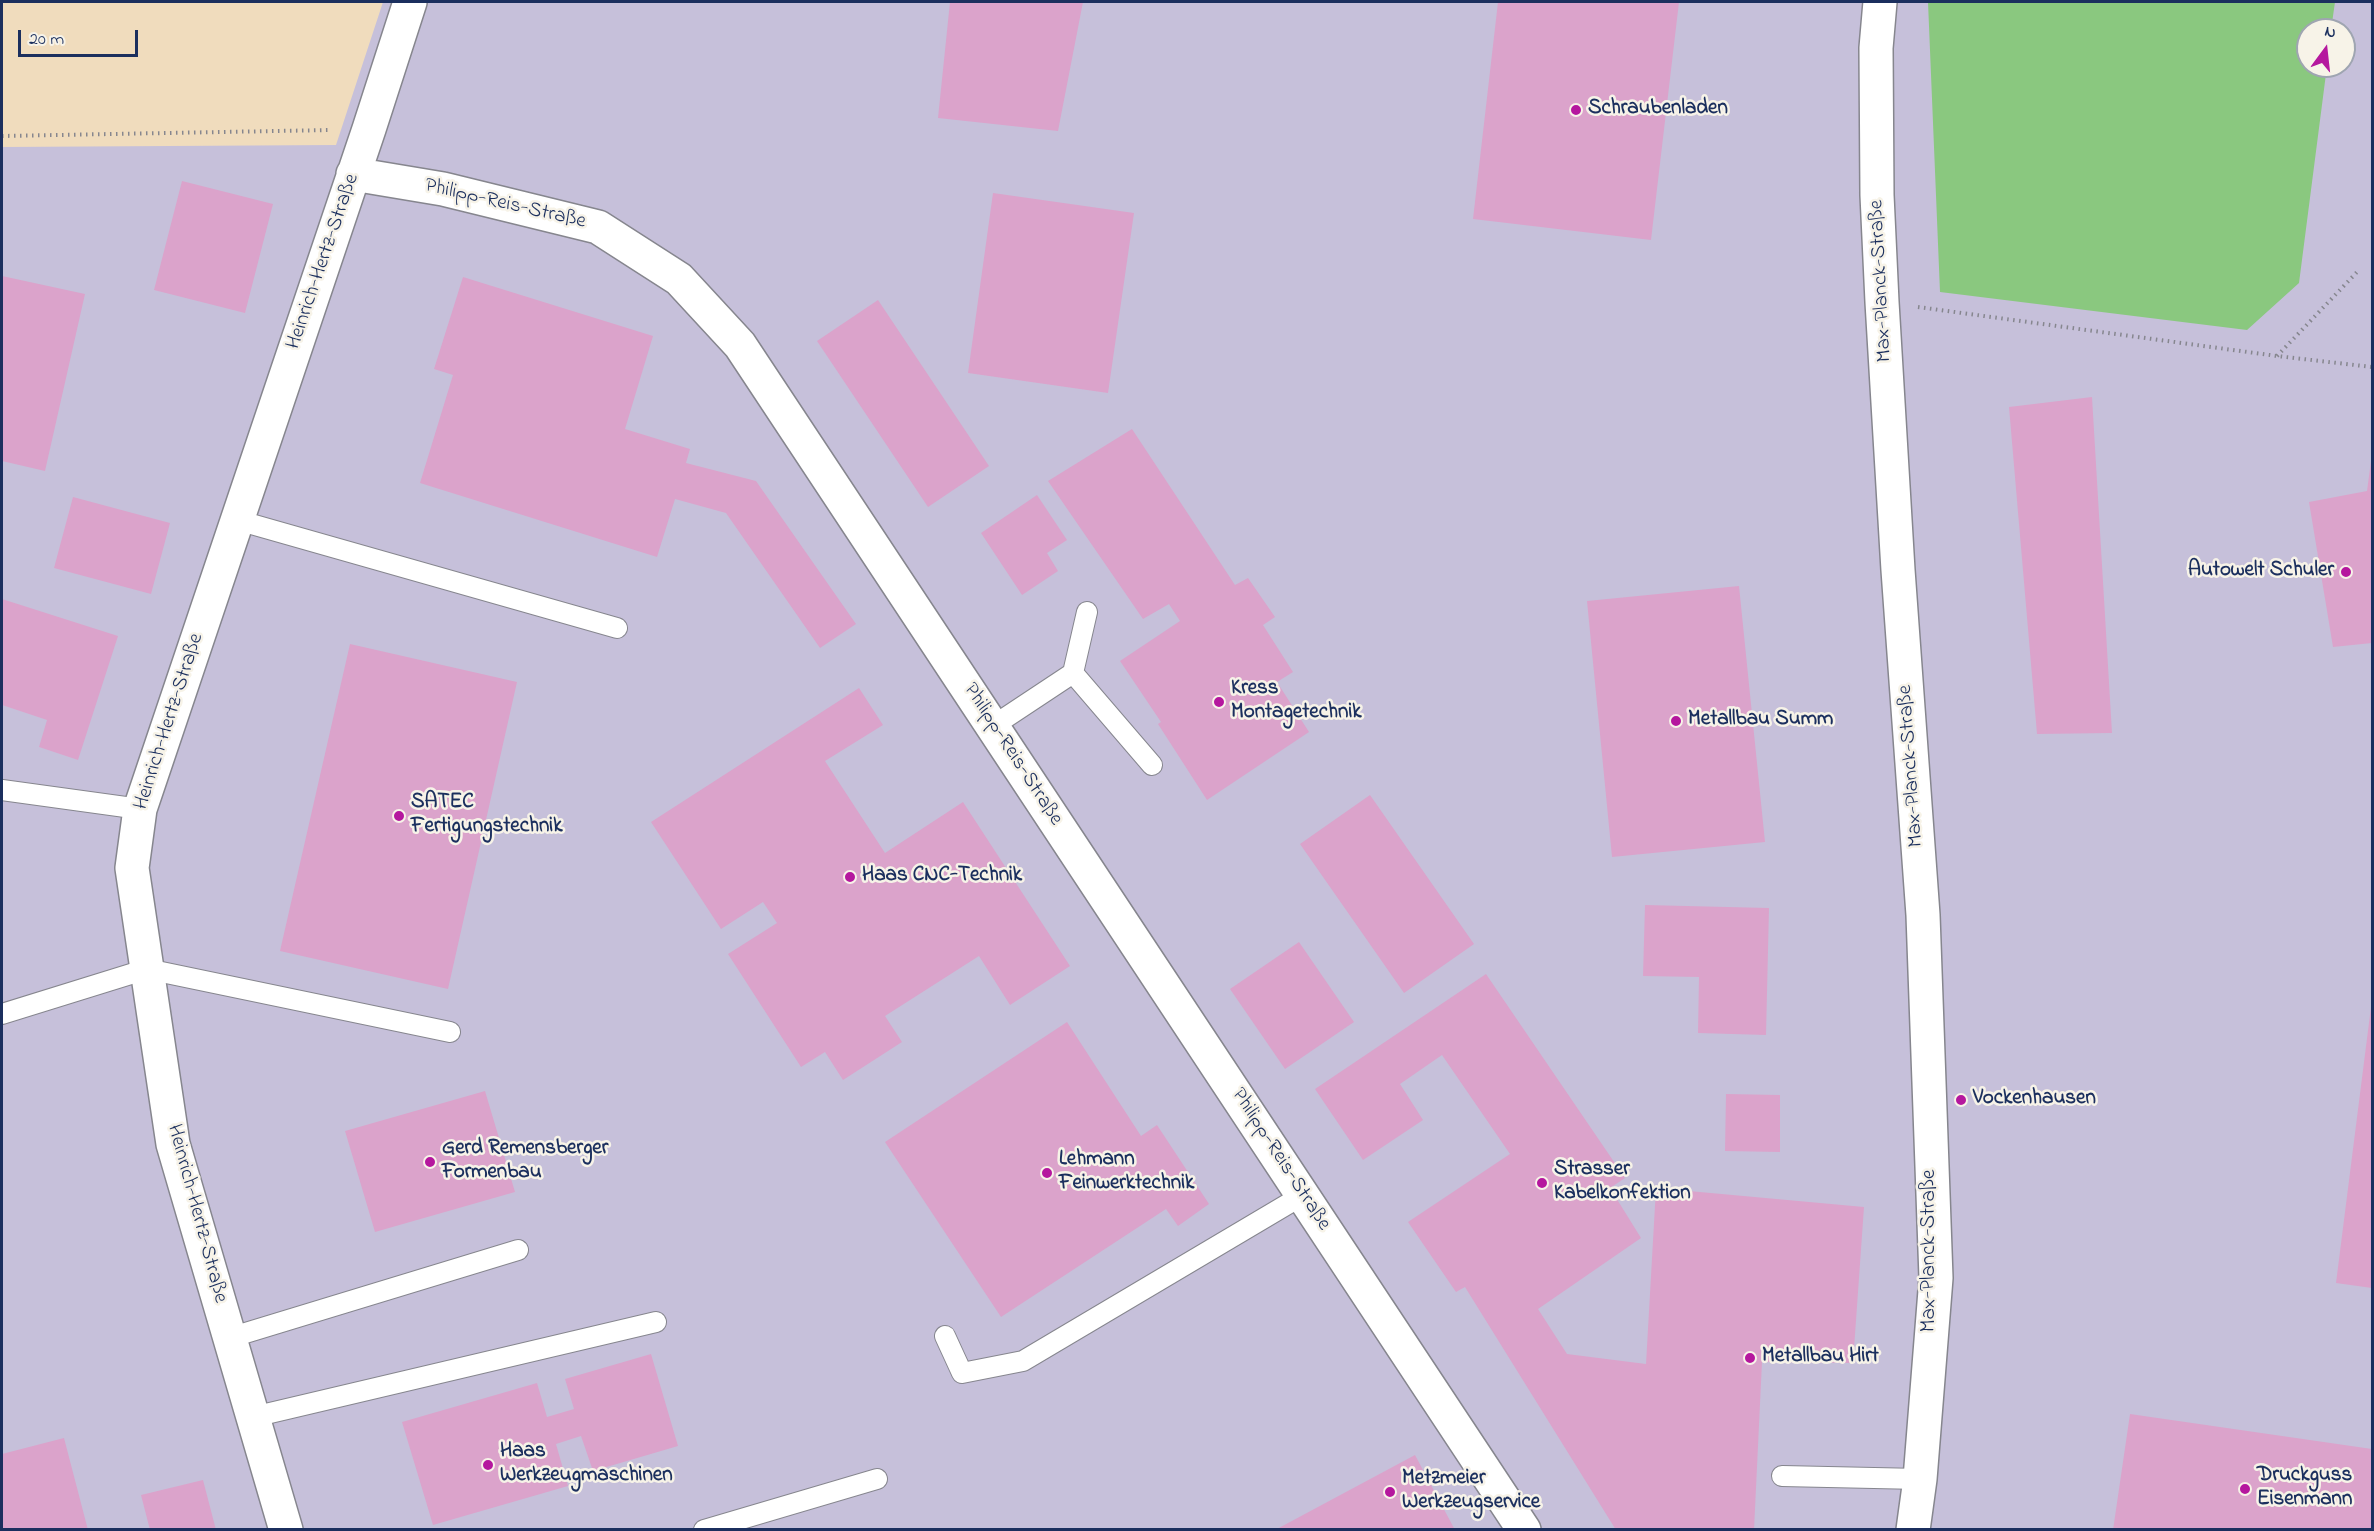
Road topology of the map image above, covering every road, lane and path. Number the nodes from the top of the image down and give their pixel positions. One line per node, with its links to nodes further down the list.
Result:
1 (410, 2): 3 (street, Heinrich-Hertz-Straße)
2 (1880, 2): 7 (street, Max-Planck-Straße)
3 (369, 129): 4 (path); 5 (street, Heinrich-Hertz-Straße)
4 (2, 136)
5 (353, 174): 10 (street, Heinrich-Hertz-Straße); 14 (street, Philipp-Reis-Straße)
6 (2359, 270): 8 (path)
7 (1882, 302): 8 (path); 29 (street, Max-Planck-Straße)
8 (2277, 356): 9 (path)
9 (2373, 367)
10 (237, 520): 12 (lane); 17 (street, Heinrich-Hertz-Straße)
11 (1087, 612): 13 (lane)
12 (617, 628)
13 (1073, 673): 14 (lane); 15 (lane)
14 (993, 726): 21 (street, Philipp-Reis-Straße)
15 (1152, 765)
16 (2, 790): 17 (lane)
17 (140, 809): 18 (street, Heinrich-Hertz-Straße)
18 (147, 969): 19 (lane); 20 (lane); 25 (street, Heinrich-Hertz-Straße)
19 (2, 1014)
20 (450, 1032)
21 (1303, 1195): 24 (lane); 32 (street, Philipp-Reis-Straße)
22 (518, 1250): 25 (lane)
23 (656, 1322): 26 (lane)
24 (945, 1336)
25 (229, 1338): 26 (street, Heinrich-Hertz-Straße)
26 (253, 1417): 30 (street, Heinrich-Hertz-Straße)
27 (1782, 1476): 29 (lane)
28 (877, 1479): 31 (lane)
29 (1920, 1479): 33 (street, Max-Planck-Straße)
30 (286, 1530)
31 (704, 1530)
32 (1524, 1530)
33 (1913, 1530)

